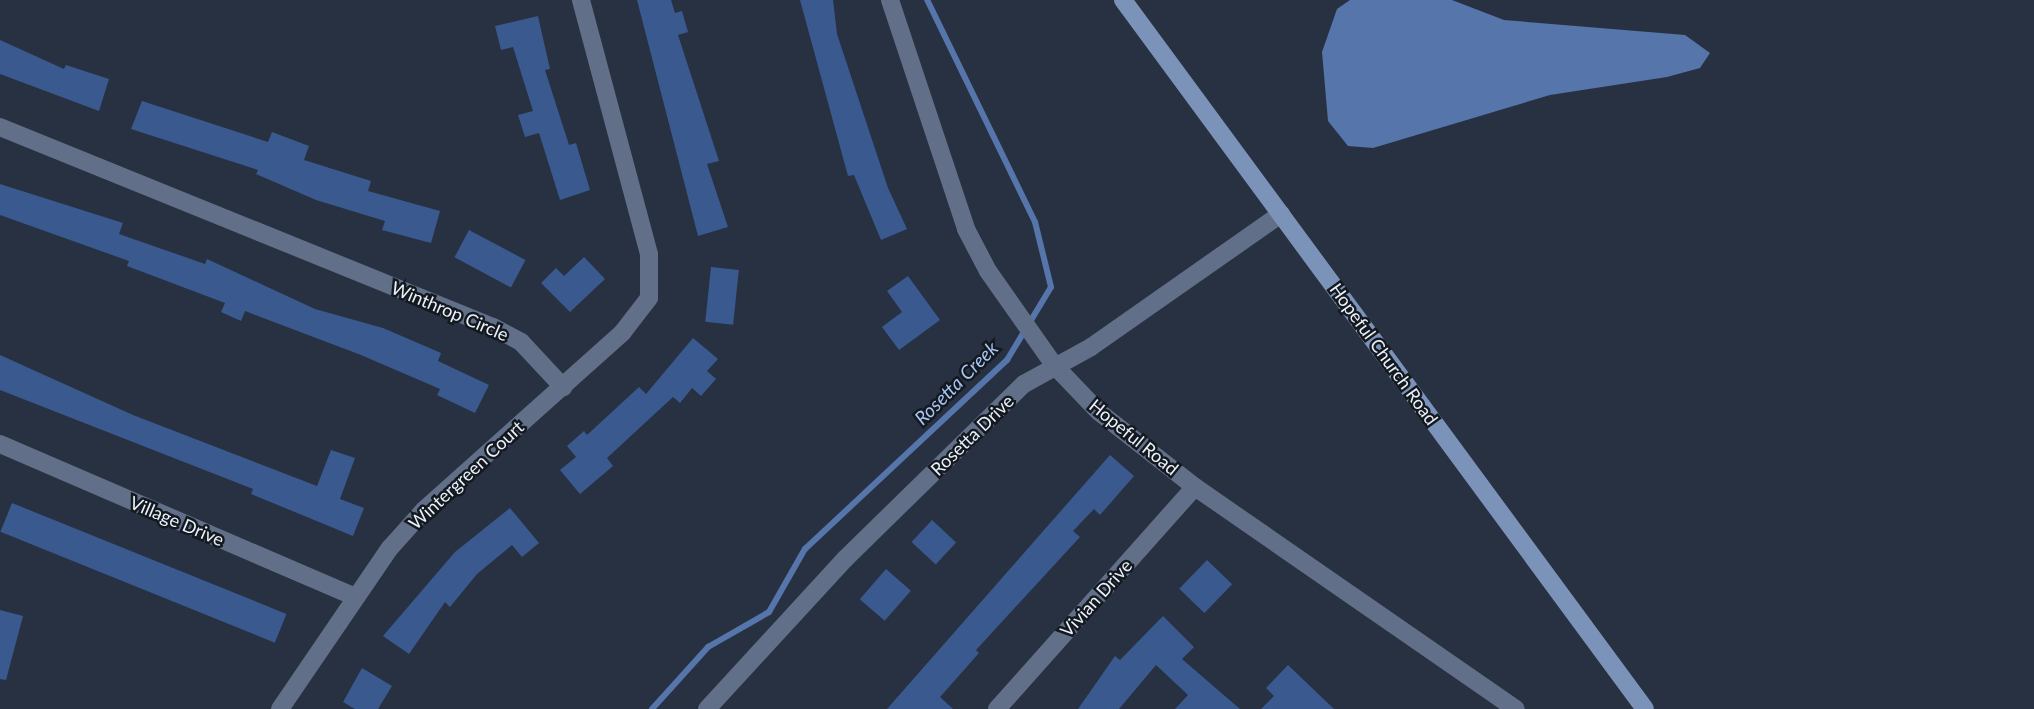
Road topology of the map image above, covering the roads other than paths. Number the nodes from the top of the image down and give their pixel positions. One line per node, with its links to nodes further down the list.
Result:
1 (582, 0): 7 (street)
2 (890, 0): 6 (street, Hopeful Road)
3 (1123, 0): 5 (main road, Hopeful Church Road)
4 (0, 127): 7 (street, Winthrop Circle)
5 (1281, 214): 6 (street, Rosetta Drive); 15 (main road, Hopeful Church Road)
6 (1054, 365): 9 (street, Hopeful Road); 12 (street, Rosetta Drive)
7 (563, 387): 10 (street, Wintergreen Court)
8 (0, 444): 10 (street, Village Drive)
9 (1195, 487): 13 (street, Vivian Drive); 14 (street, Hopeful Road)
10 (355, 597): 11 (street, Wintergreen Court)
11 (280, 709)
12 (707, 709)
13 (997, 709)
14 (1516, 709)
15 (1645, 709)

